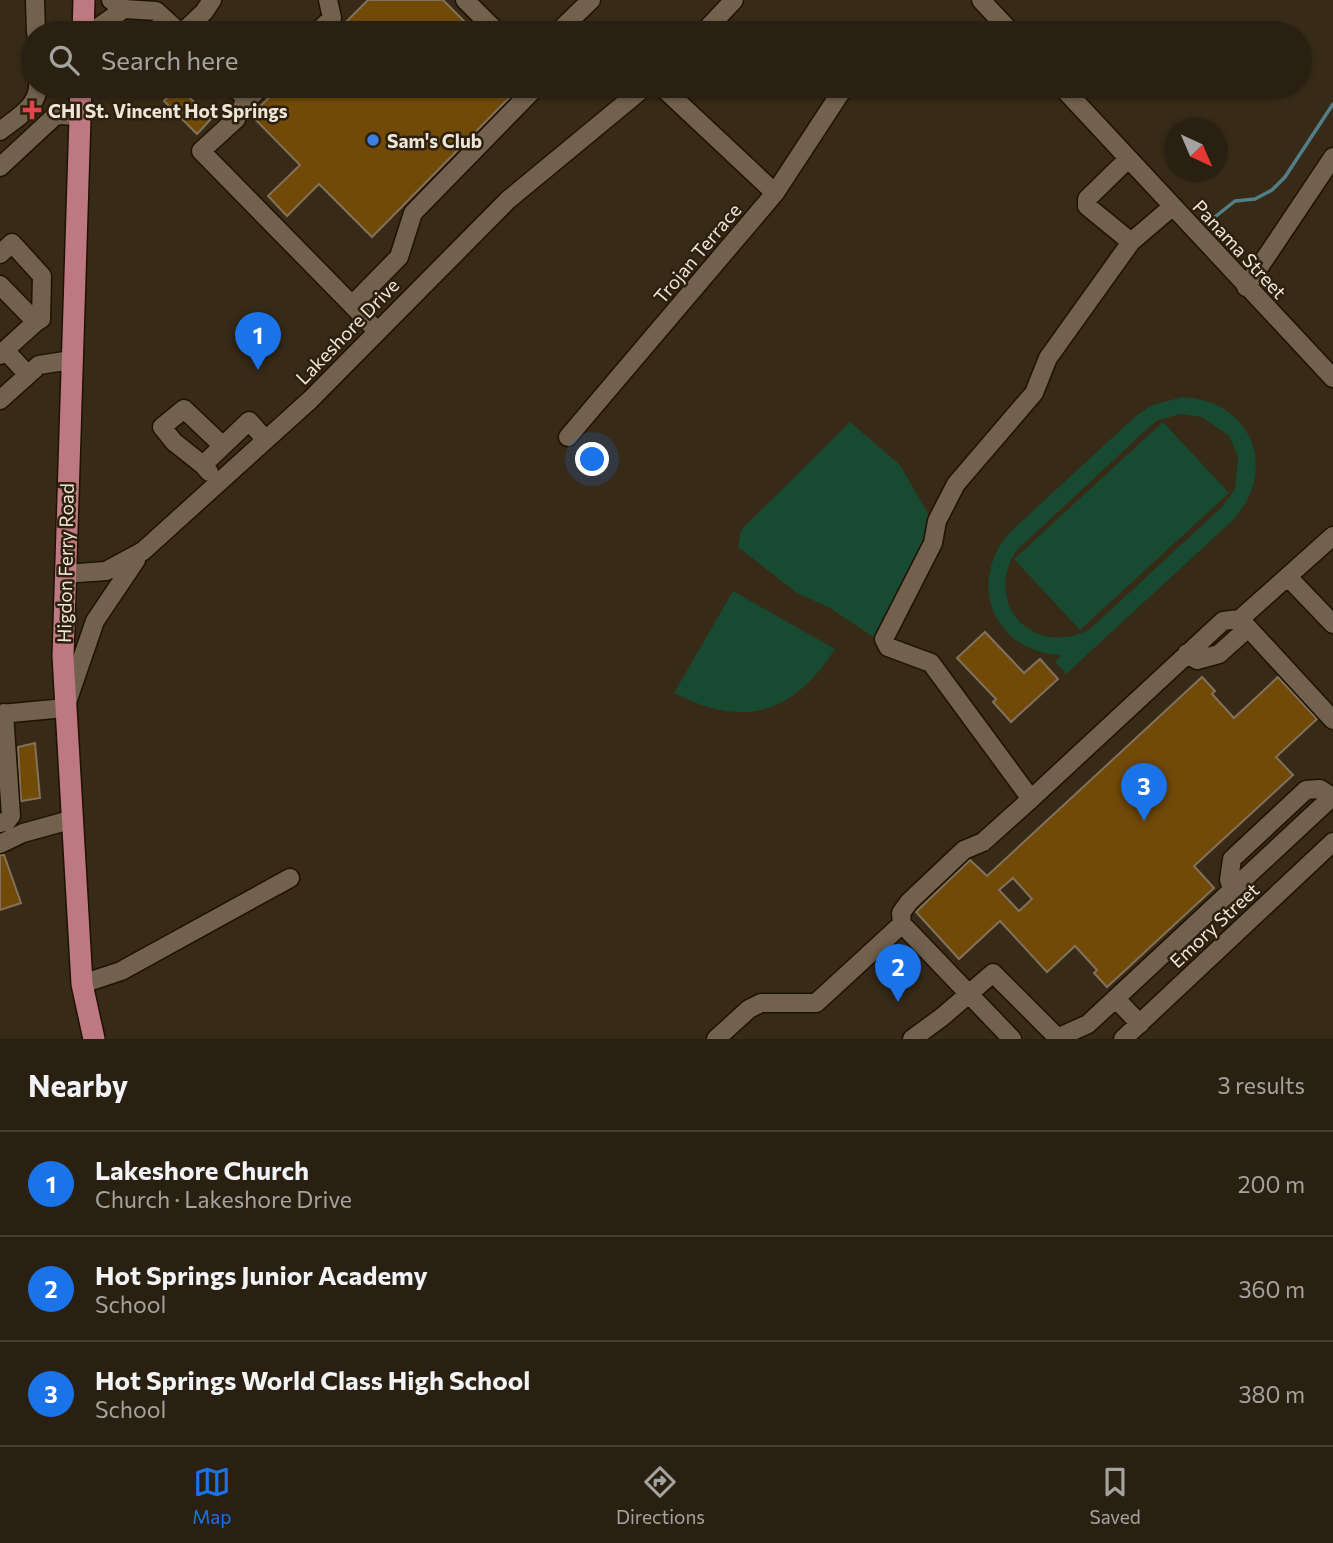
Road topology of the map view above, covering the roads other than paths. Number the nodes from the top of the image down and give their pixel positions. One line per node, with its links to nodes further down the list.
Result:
1 (36, 0): 10 (street)
2 (85, 0): 11 (main road)
3 (212, 0): 14 (street)
4 (465, 0): 16 (street)
5 (591, 0): 17 (street)
6 (734, 0): 18 (street)
7 (981, 0): 19 (street)
8 (330, 1): 15 (street)
9 (118, 5): 12 (street); 13 (street)
10 (36, 21)
11 (84, 21)
12 (102, 21)
13 (167, 21)
14 (195, 21)
15 (329, 21)
16 (486, 21)
17 (569, 21)
18 (714, 21)
19 (1001, 21)
20 (35, 98): 29 (street)
21 (81, 98): 28 (main road, Higdon Ferry Road)
22 (525, 98): 39 (street)
23 (631, 98): 41 (street, Lakeshore Drive)
24 (674, 98): 33 (street)
25 (837, 98): 33 (street, Trojan Terrace)
26 (1072, 98): 31 (street, Panama Street)
27 (247, 100): 39 (street)
28 (80, 116): 32 (street); 43 (main road, Higdon Ferry Road)
29 (0, 131)
30 (1333, 157): 38 (street)
31 (1128, 159): 34 (street, Panama Street); 35 (street)
32 (0, 167)
33 (775, 193): 47 (street, Trojan Terrace)
34 (1172, 207): 35 (street); 38 (street, Panama Street)
35 (1131, 242): 63 (street)
36 (0, 254): 40 (street)
37 (0, 285): 40 (street)
38 (1246, 287): 45 (street, Panama Street)
39 (352, 305): 41 (street)
40 (36, 322): 42 (street)
41 (377, 331): 48 (street, Lakeshore Drive)
42 (3, 353): 44 (street)
43 (71, 360): 44 (street); 54 (main road, Higdon Ferry Road)
44 (28, 375): 46 (street)
45 (1333, 378)
46 (0, 401)
47 (568, 437)
48 (266, 440): 49 (street); 51 (street, Lakeshore Drive)
49 (223, 446): 50 (street); 50 (street)
50 (203, 465): 51 (street)
51 (218, 483): 53 (street, Lakeshore Drive)
52 (1333, 536): 55 (street)
53 (143, 551): 54 (street, Lakeshore Drive); 58 (street)
54 (64, 574): 58 (main road, Higdon Ferry Road)
55 (1289, 578): 56 (street); 57 (street)
56 (1244, 624): 60 (street); 63 (street)
57 (1333, 624)
58 (65, 708): 59 (street); 64 (main road, Higdon Ferry Road)
59 (2, 714): 61 (street)
60 (1333, 720)
61 (4, 786)
62 (1332, 797): 71 (street)
63 (1031, 799): 68 (street)
64 (70, 820): 65 (street); 69 (main road, Higdon Ferry Road)
65 (0, 844)
66 (1331, 848): 72 (street, Emory Street)
67 (290, 878): 69 (street)
68 (902, 924): 70 (street); 75 (street)
69 (82, 984): 74 (main road, Higdon Ferry Road)
70 (969, 993): 73 (street); 76 (street); 77 (street)
71 (1116, 999): 72 (street); 73 (street)
72 (1140, 1024): 78 (street, Emory Street)
73 (1056, 1038)
74 (94, 1039)
75 (716, 1039)
76 (912, 1039)
77 (1012, 1039)
78 (1123, 1039)

